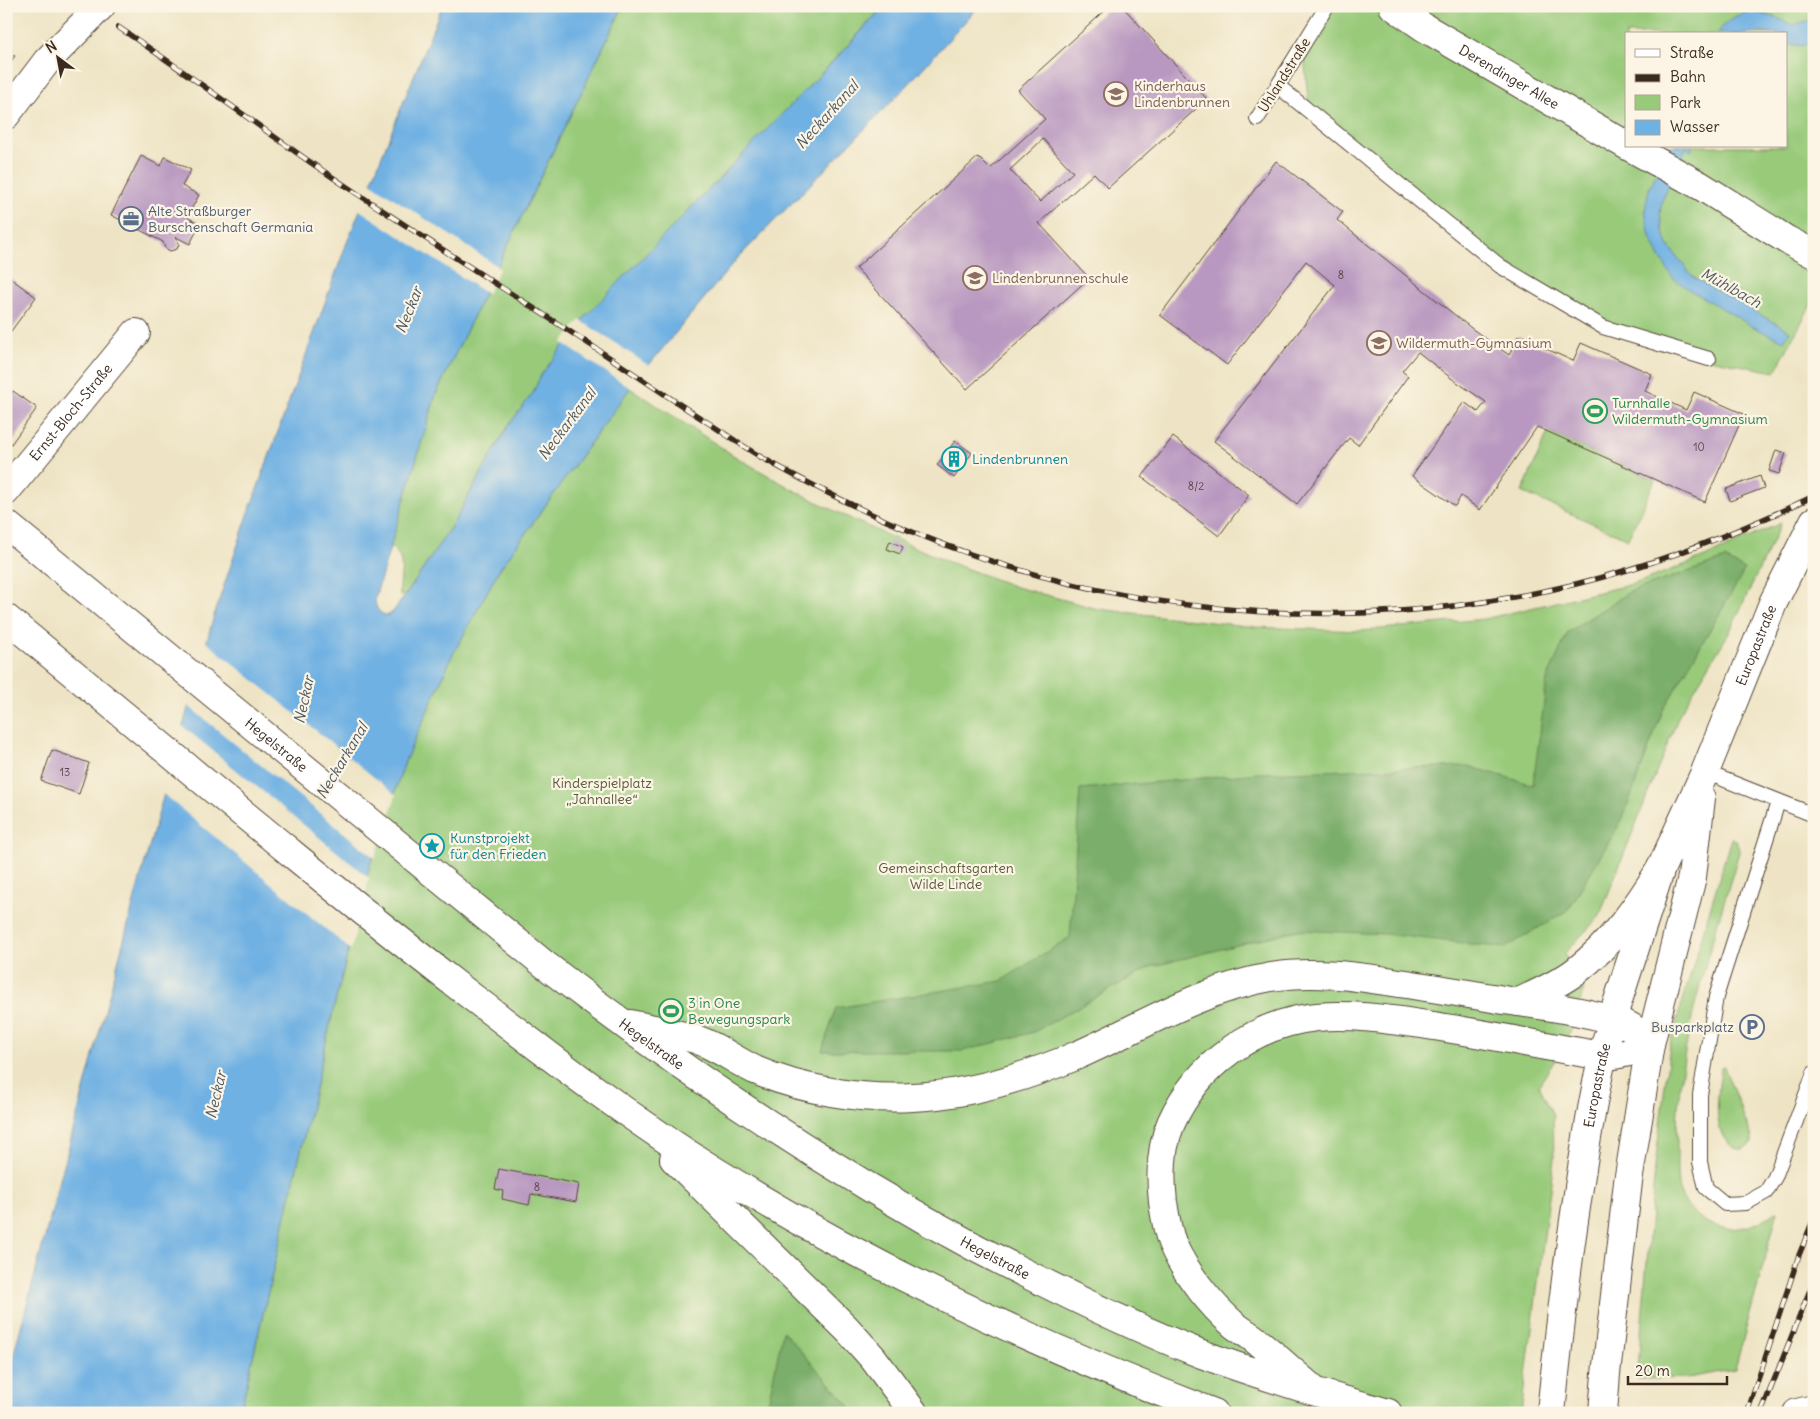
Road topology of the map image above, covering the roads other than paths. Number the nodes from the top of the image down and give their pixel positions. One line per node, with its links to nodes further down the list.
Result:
1 (101, 6): 5 (main road)
2 (1327, 6): 4 (lane, Uhlandstraße)
3 (1393, 6): 7 (main road, Derendinger Allee)
4 (1278, 86): 6 (lane, Uhlandstraße); 11 (lane)
5 (6, 115)
6 (1257, 119)
7 (1625, 145)
8 (1630, 148): 9 (main road, Derendinger Allee)
9 (1814, 254)
10 (136, 333): 12 (main road, Ernst-Bloch-Straße)
11 (1709, 359)
12 (6, 491)
13 (1814, 521): 16 (main road, Europastraße)
14 (6, 524): 22 (main road, Hegelstraße)
15 (6, 618): 26 (main road)
16 (1705, 772): 17 (lane); 19 (main road, Europastraße); 23 (main road, Europastraße)
17 (1778, 802): 18 (lane); 25 (lane)
18 (1814, 815)
19 (1661, 868): 20 (main road); 21 (main road, Europastraße)
20 (1518, 1002): 21 (main road); 22 (main road)
21 (1612, 1019): 23 (main road); 24 (main road, Europastraße)
22 (617, 1021): 27 (main road, Hegelstraße)
23 (1650, 1044): 24 (main road); 33 (main road, Europastraße)
24 (1603, 1056): 27 (main road); 32 (main road, Europastraße)
25 (1814, 1073)
26 (622, 1109): 29 (main road); 30 (main road)
27 (1318, 1394): 31 (main road, Hegelstraße)
28 (1814, 1409): 34 (main road)
29 (914, 1413)
30 (1214, 1413)
31 (1388, 1413)
32 (1551, 1413)
33 (1603, 1413)
34 (1797, 1413)

